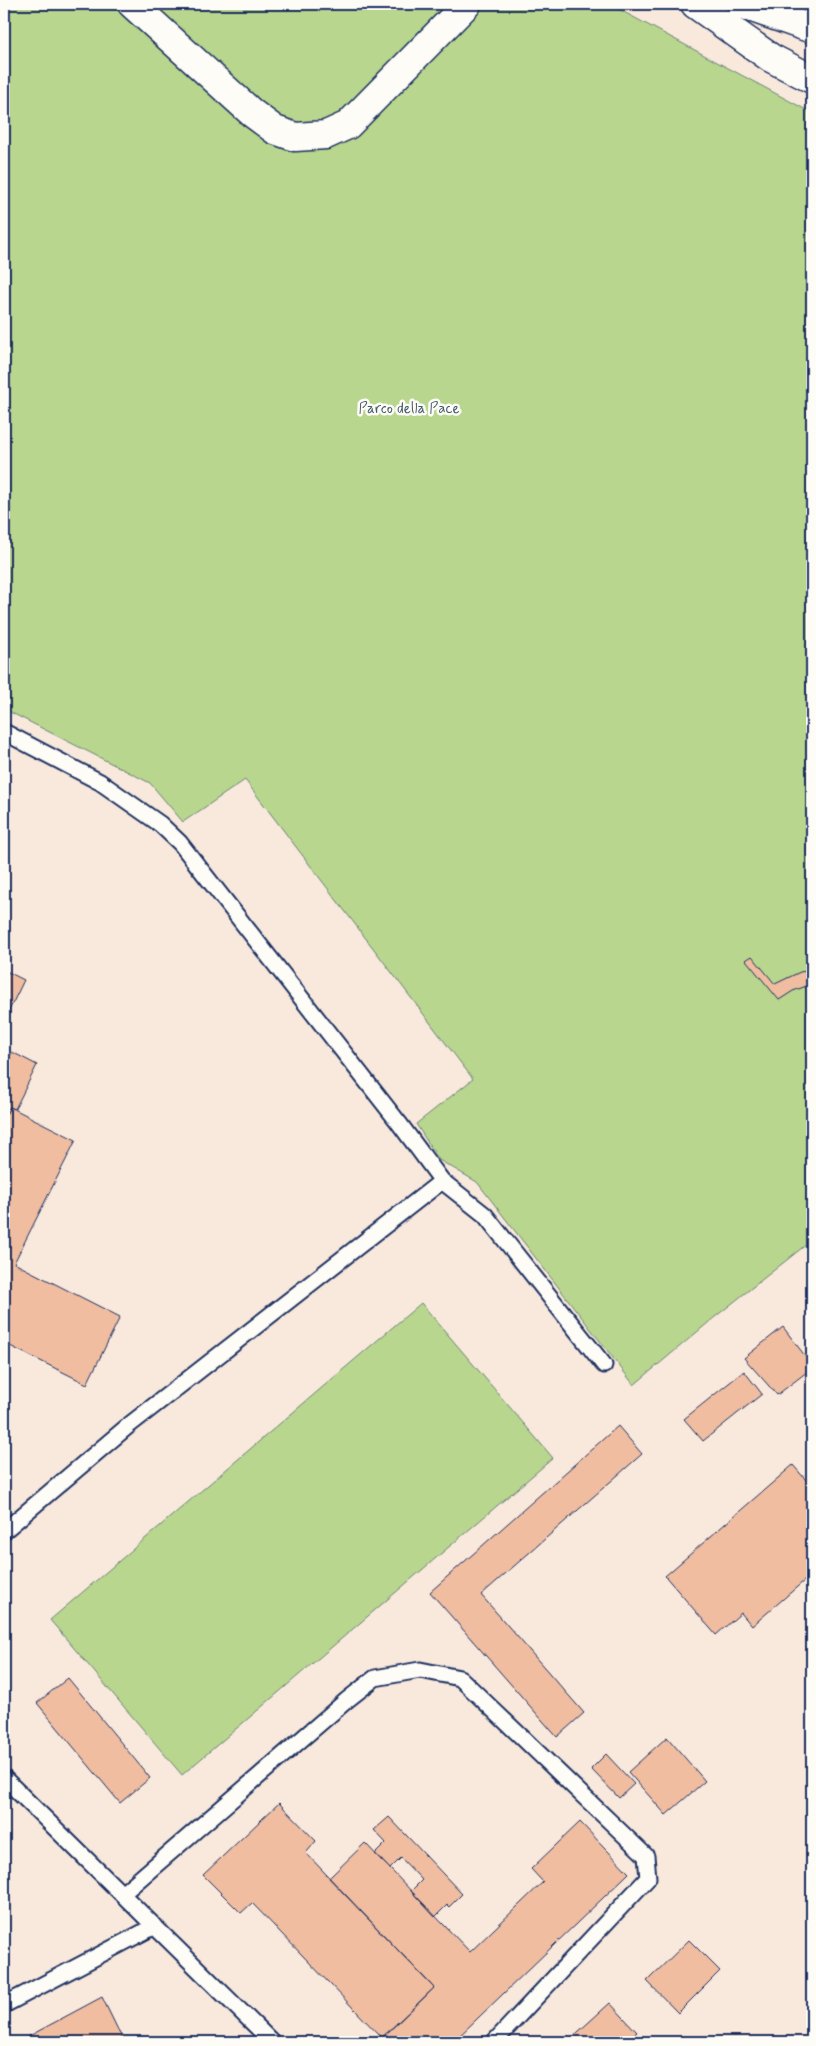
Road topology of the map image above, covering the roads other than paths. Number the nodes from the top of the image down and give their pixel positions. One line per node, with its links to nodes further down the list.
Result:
1 (132, 4): 2 (street)
2 (467, 4)
3 (695, 4): 6 (street)
4 (741, 4): 5 (street)
5 (812, 29)
6 (812, 79)
7 (4, 732): 8 (lane)
8 (442, 1181): 9 (lane); 10 (lane)
9 (604, 1365)
10 (4, 1531)
11 (4, 1778): 12 (lane)
12 (122, 1894): 13 (lane); 16 (lane)
13 (155, 1926): 14 (lane); 15 (lane)
14 (4, 2005)
15 (272, 2042)
16 (494, 2042)

